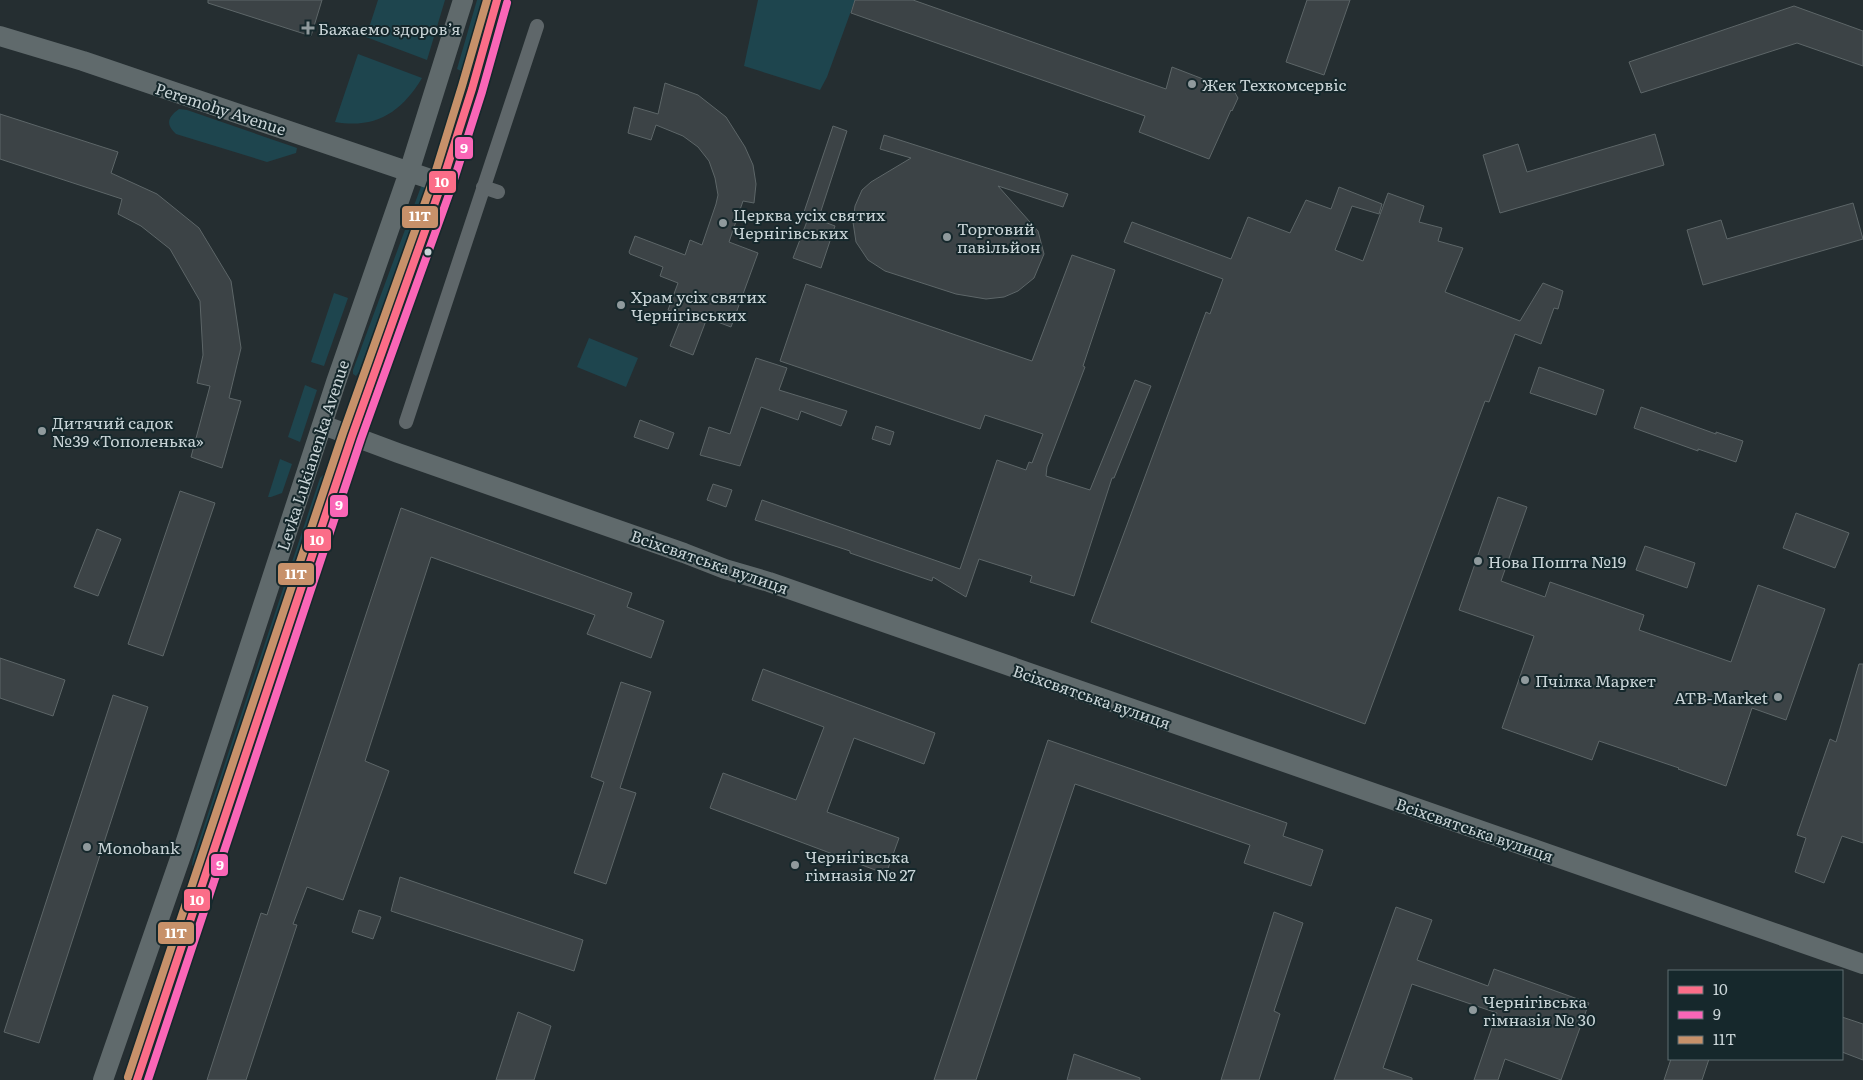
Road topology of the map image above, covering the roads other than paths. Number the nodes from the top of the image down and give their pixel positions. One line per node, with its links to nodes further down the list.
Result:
1 (462, 0): 5 (main road, Levka Lukianenka Avenue)
2 (497, 0): 6 (main road, Levka Lukianenka Avenue)
3 (537, 26): 7 (street)
4 (0, 36): 5 (main road, Peremohy Avenue)
5 (409, 172): 6 (main road, Peremohy Avenue); 10 (main road, Levka Lukianenka Avenue)
6 (442, 183): 11 (main road, Levka Lukianenka Avenue)
7 (484, 187): 8 (street); 9 (street)
8 (498, 192)
9 (406, 422)
10 (323, 425): 11 (main road, Всіхсвятська вулиця); 13 (main road, Levka Lukianenka Avenue)
11 (352, 436): 12 (main road, Всіхсвятська вулиця); 14 (main road, Levka Lukianenka Avenue)
12 (1863, 964)
13 (102, 1080)
14 (137, 1080)

